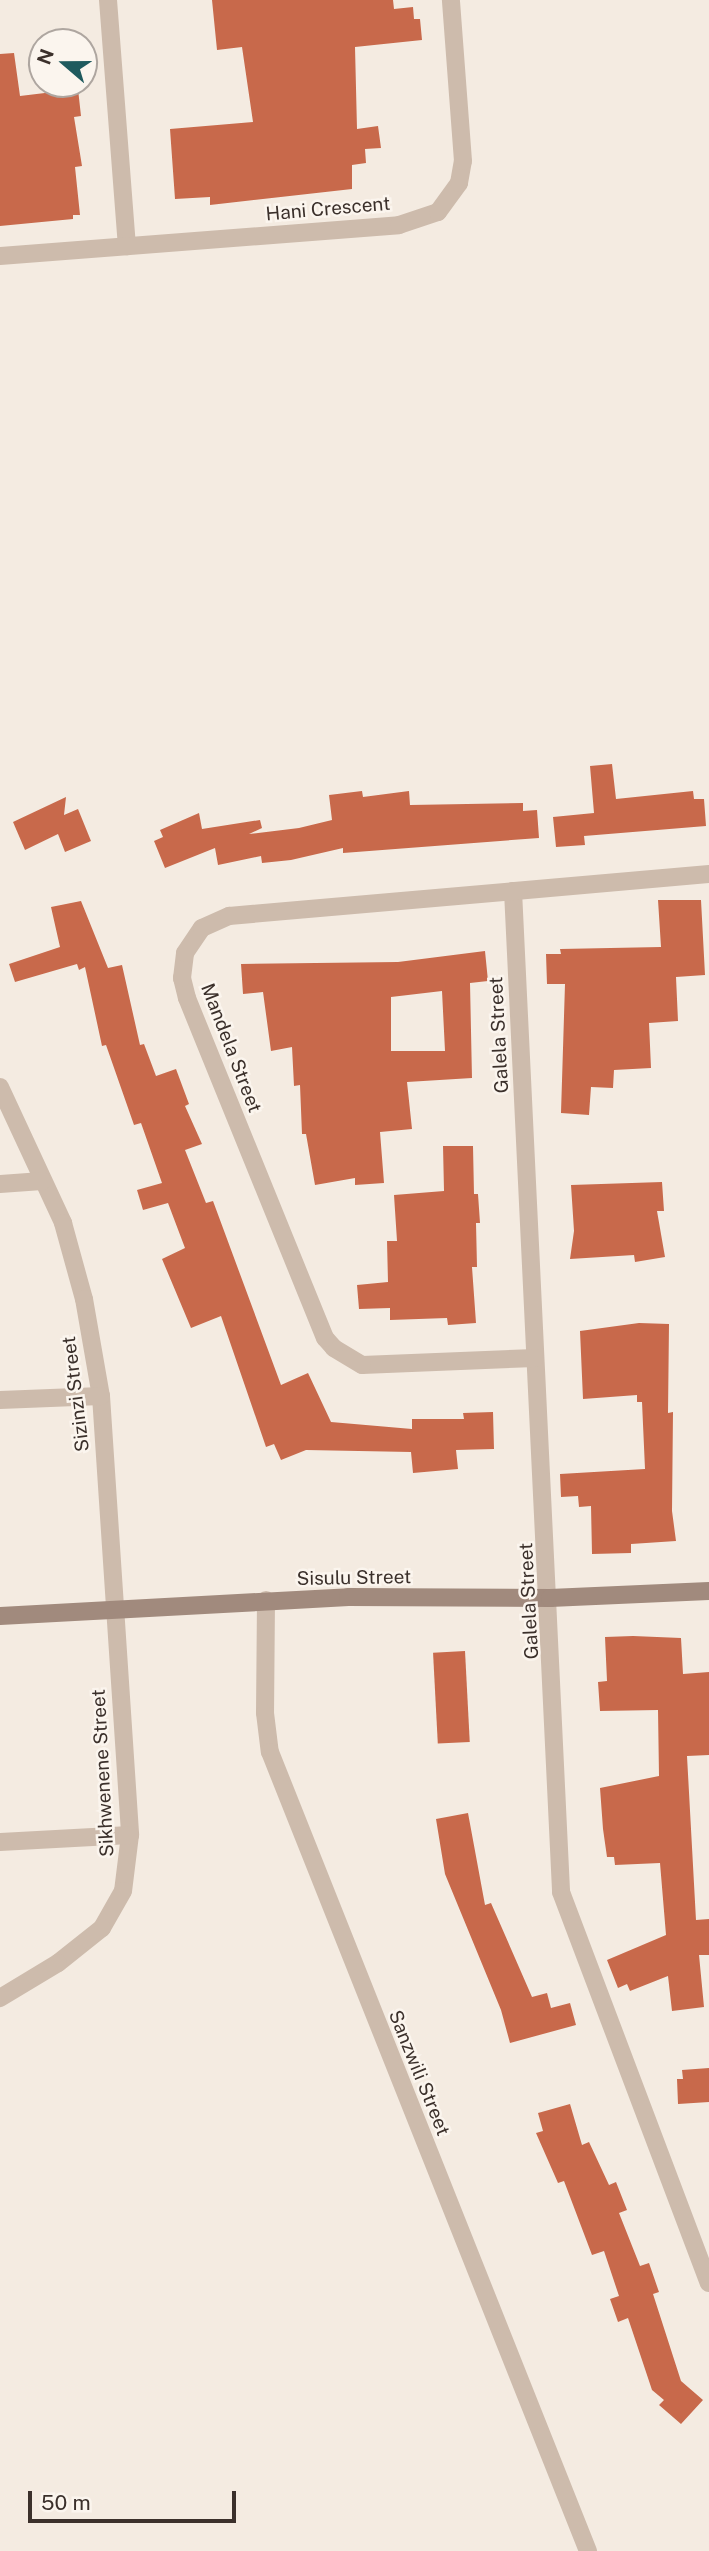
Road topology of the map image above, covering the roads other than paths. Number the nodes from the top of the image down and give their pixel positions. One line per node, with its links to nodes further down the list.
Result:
1 (108, 0): 3 (street)
2 (451, 0): 3 (street, Hani Crescent)
3 (127, 246): 4 (street, Hani Crescent)
4 (0, 256)
5 (709, 874): 6 (street, Mandela Street)
6 (513, 891): 10 (street, Galela Street); 10 (street, Mandela Street)
7 (0, 1087): 8 (street, Sizinzi Street)
8 (42, 1181): 9 (street); 11 (street, Sizinzi Street)
9 (0, 1184)
10 (535, 1358): 14 (street, Galela Street)
11 (101, 1396): 12 (street); 16 (street, Sizinzi Street)
12 (0, 1400)
13 (709, 1591): 14 (street, Sisulu Street)
14 (550, 1598): 15 (street, Sisulu Street); 21 (street, Galela Street)
15 (266, 1600): 16 (street, Sisulu Street); 22 (street, Sanzwili Street)
16 (114, 1610): 17 (street, Sisulu Street); 18 (street, Sikhwenene Street)
17 (0, 1616)
18 (130, 1835): 19 (street); 20 (street, Sikhwenene Street)
19 (0, 1842)
20 (0, 1998)
21 (709, 2283)
22 (588, 2551)

